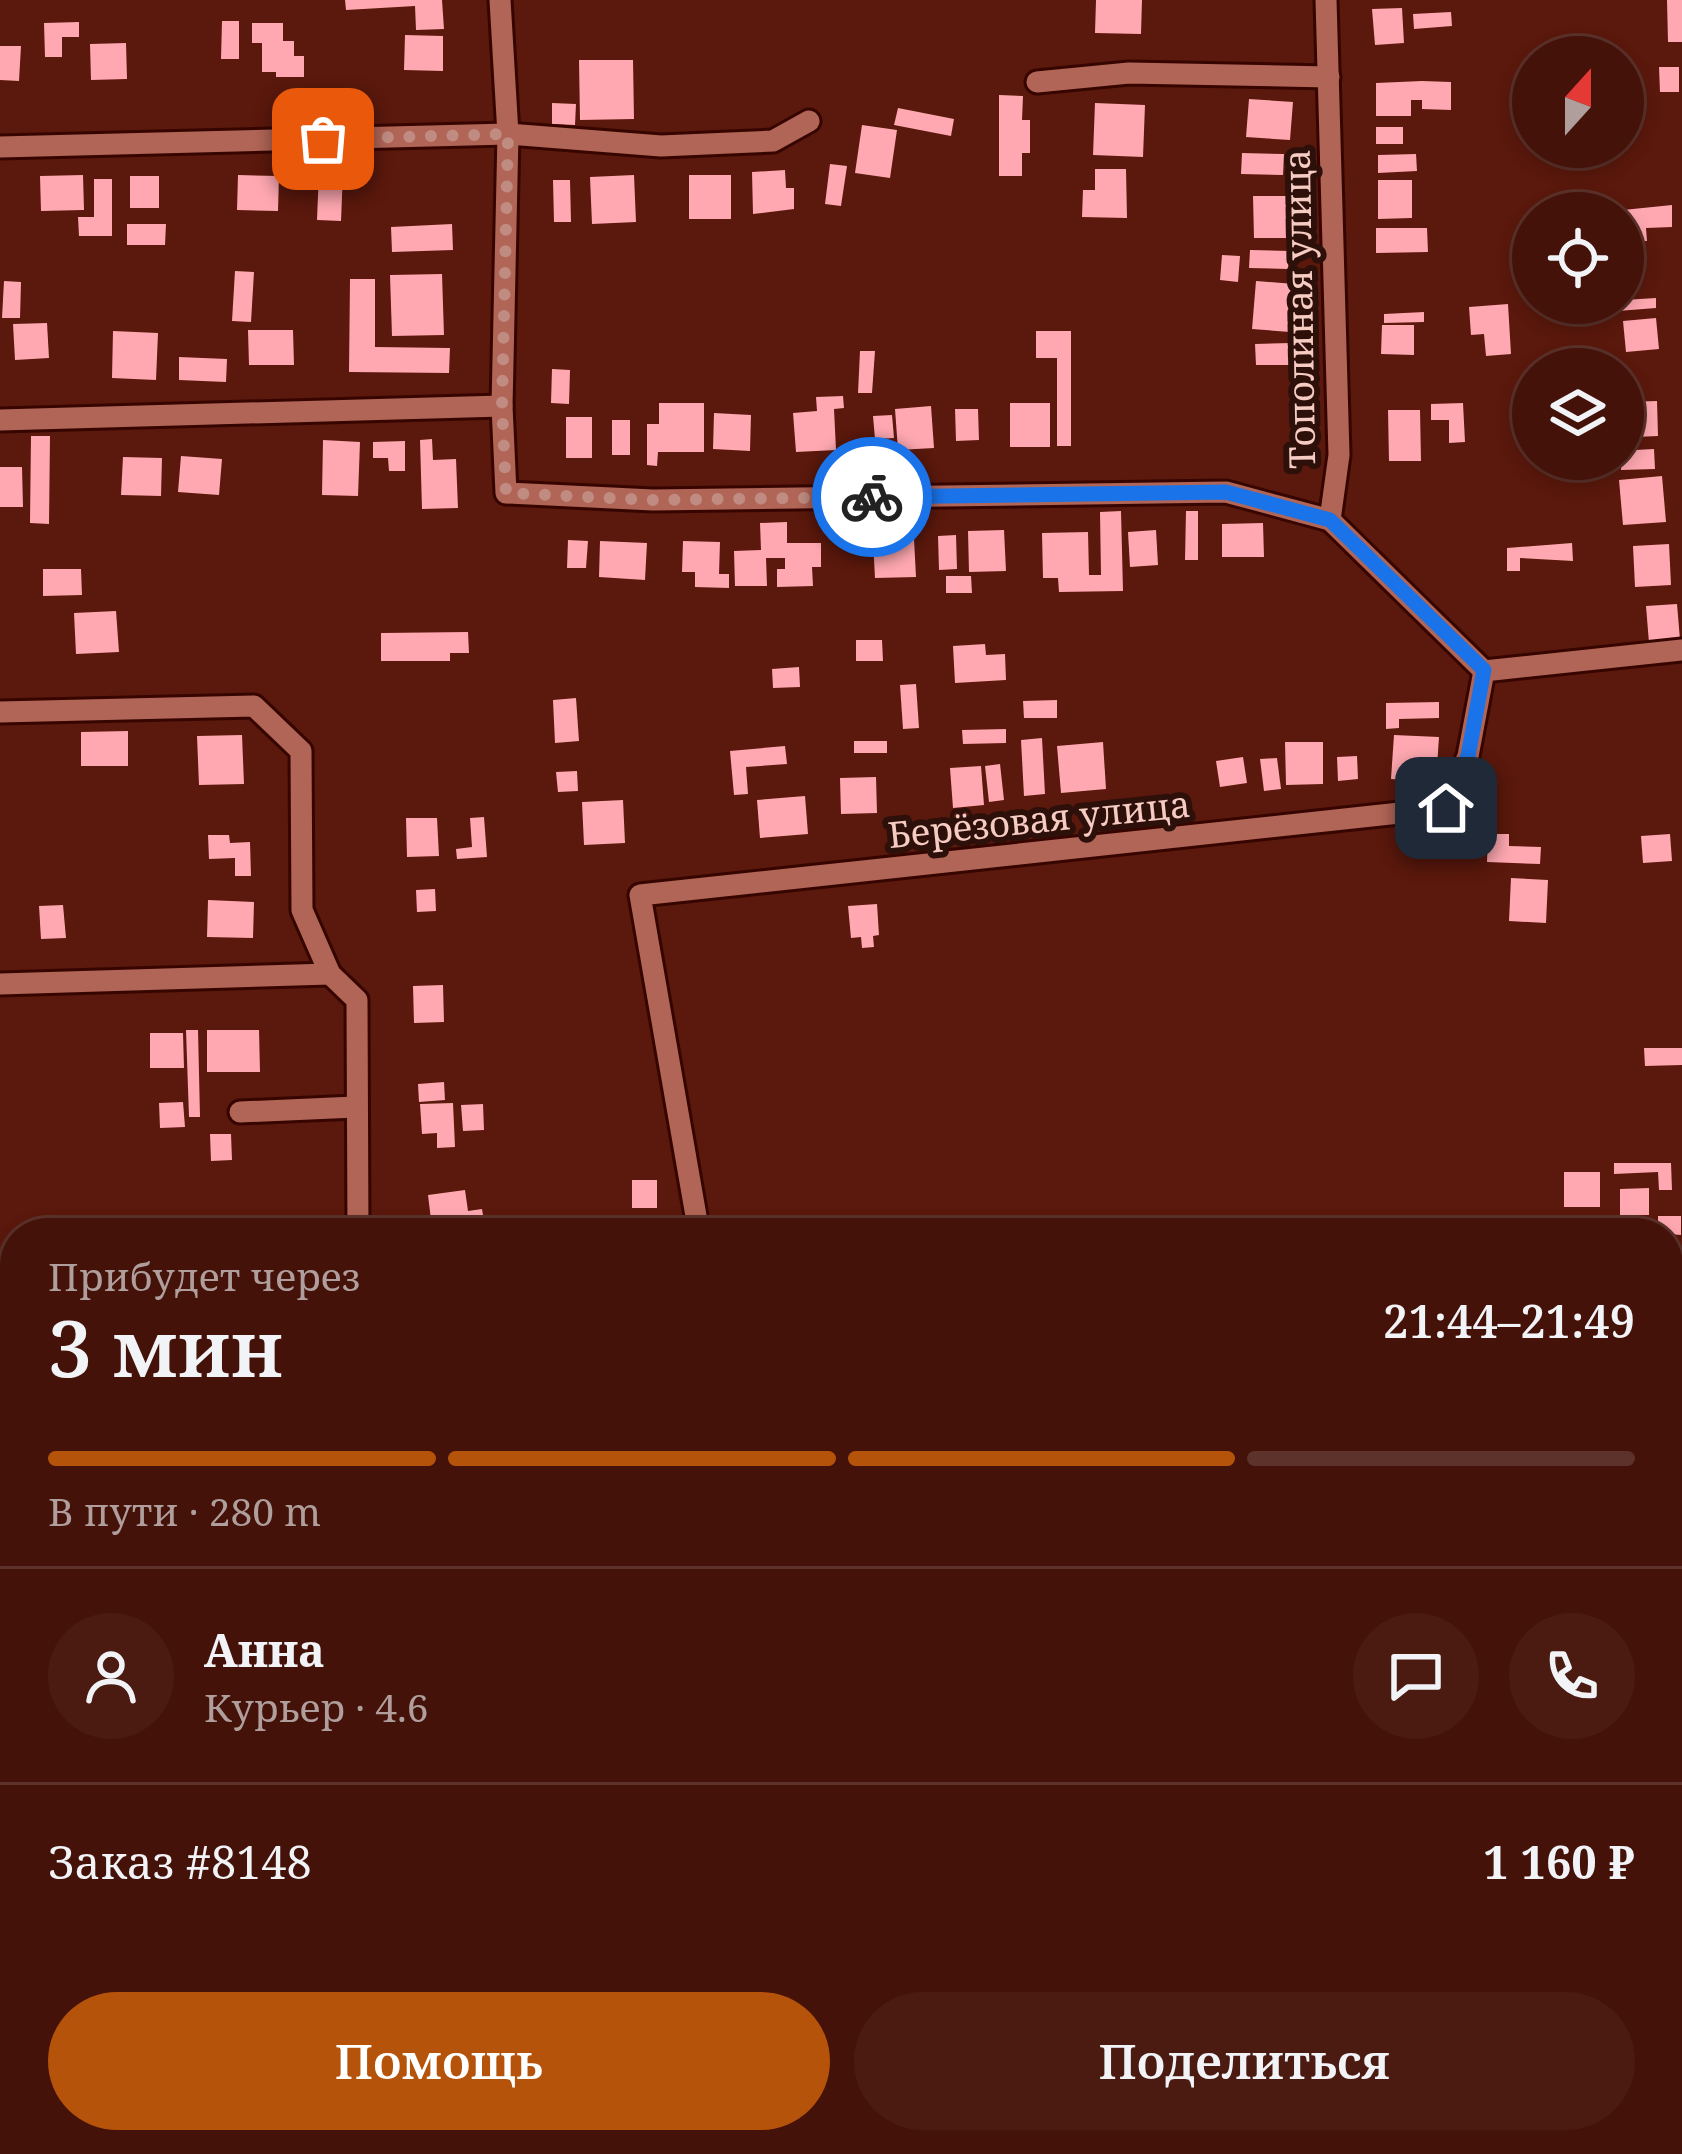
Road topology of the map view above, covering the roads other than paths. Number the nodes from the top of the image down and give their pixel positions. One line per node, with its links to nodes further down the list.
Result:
1 (500, 0): 6 (street, Тополиная улица)
2 (1326, 0): 3 (street, Тополиная улица)
3 (1328, 77): 4 (street); 10 (street, Тополиная улица)
4 (1037, 82)
5 (809, 122): 6 (street)
6 (508, 134): 7 (street); 8 (street, Тополиная улица)
7 (0, 147)
8 (502, 406): 9 (street); 10 (street, Тополиная улица)
9 (0, 420)
10 (1330, 520): 12 (street)
11 (1682, 650): 12 (street)
12 (1484, 670): 19 (street, Берёзовая улица)
13 (0, 712): 14 (street)
14 (330, 974): 15 (street); 16 (street)
15 (0, 984)
16 (355, 1107): 17 (street); 18 (street)
17 (240, 1112)
18 (358, 1218)
19 (696, 1218)

